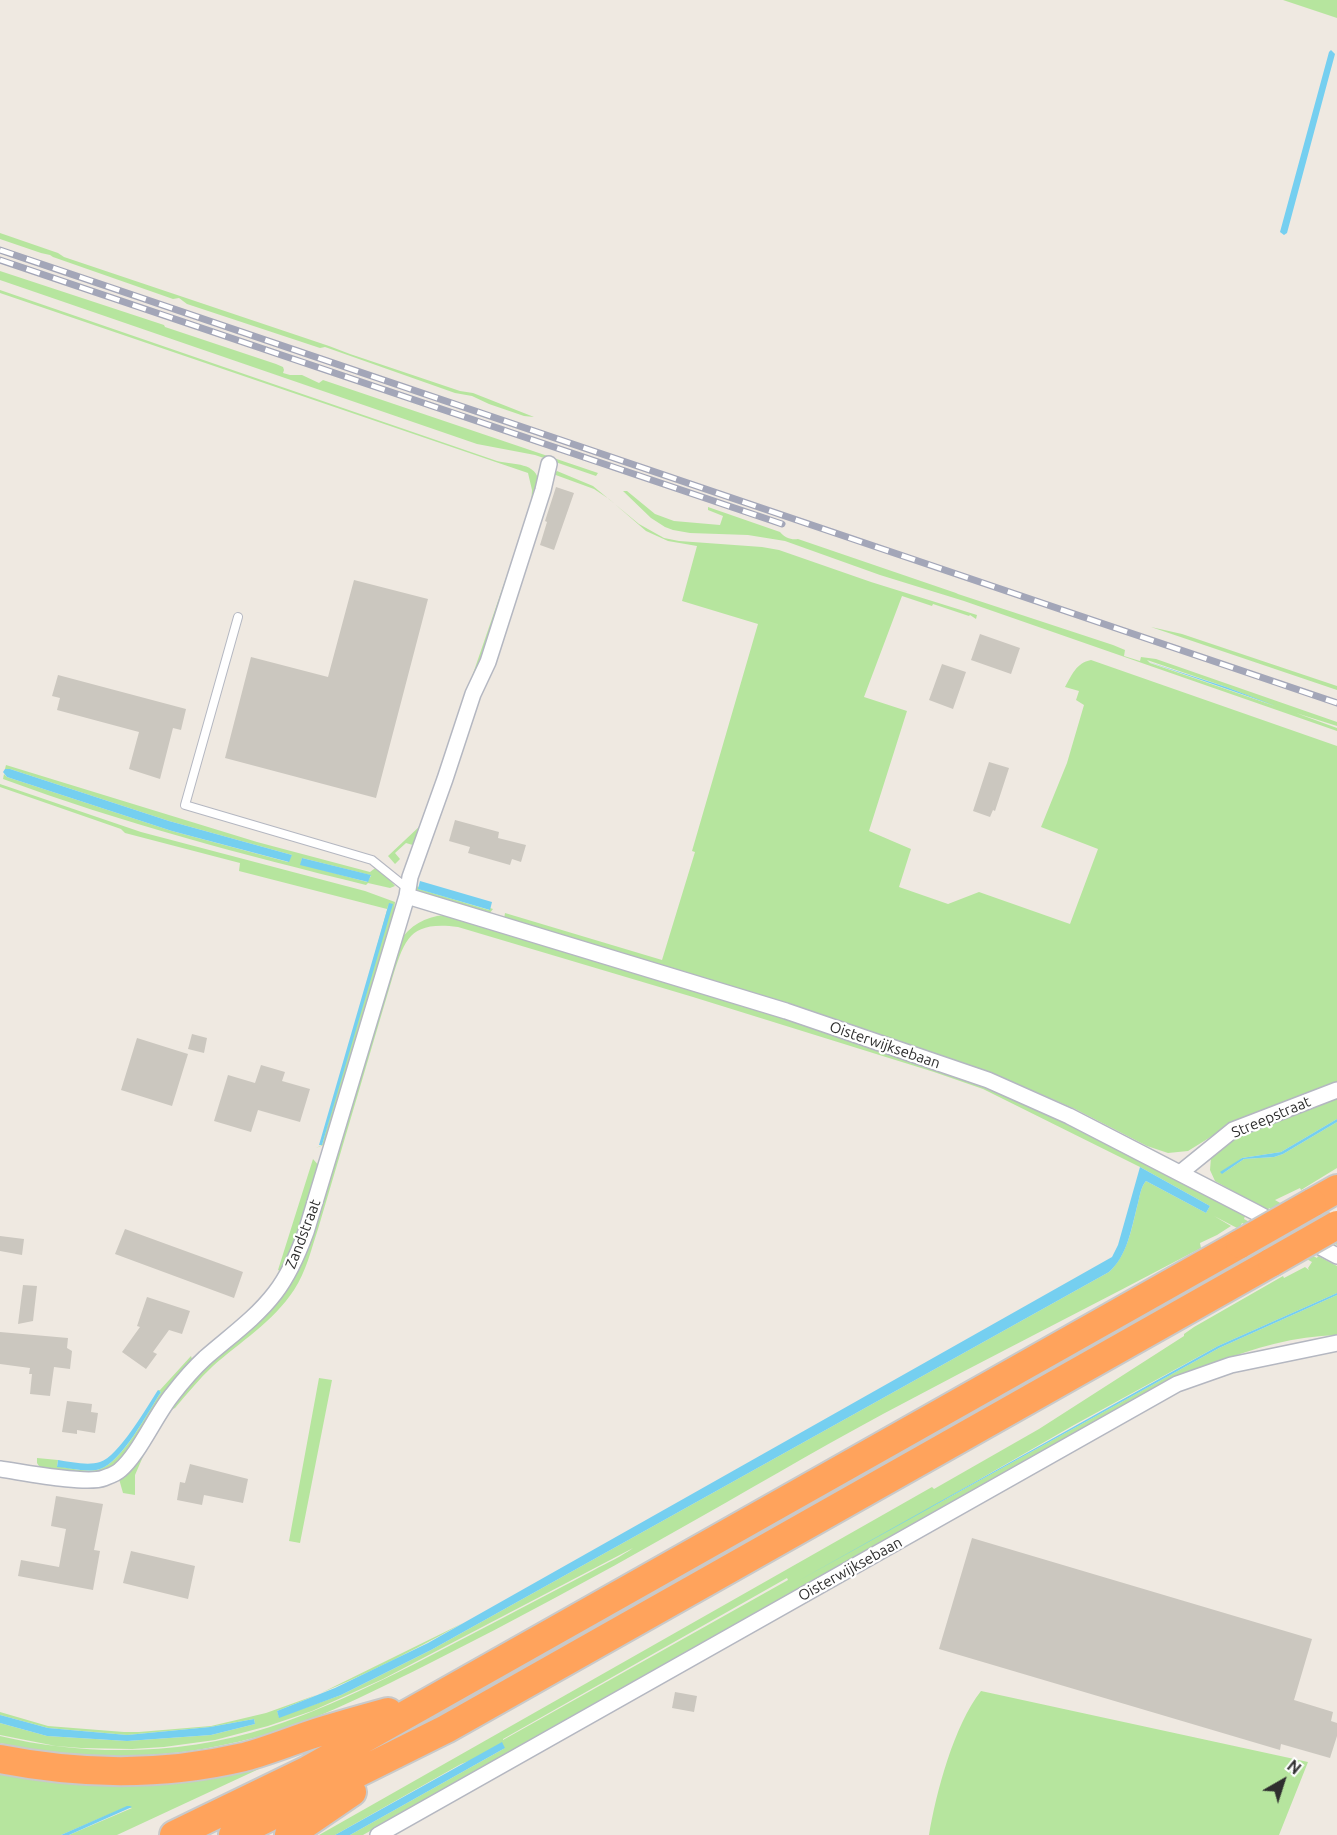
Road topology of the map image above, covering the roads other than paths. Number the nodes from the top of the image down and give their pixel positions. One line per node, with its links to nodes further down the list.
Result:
1 (549, 464): 3 (street, Zandstraat)
2 (238, 617): 3 (lane)
3 (408, 892): 5 (street, Oisterwijksebaan); 10 (street, Zandstraat)
4 (1337, 1090): 5 (street, Streepstraat)
5 (1180, 1173): 8 (street, Oisterwijksebaan)
6 (1337, 1189): 11 (highway, bridge)
7 (1337, 1225): 12 (highway, bridge)
8 (1337, 1256)
9 (1337, 1343): 17 (street, Oisterwijksebaan)
10 (0, 1469)
11 (433, 1699): 13 (highway); 14 (highway)
12 (446, 1729): 15 (highway); 16 (highway)
13 (0, 1759)
14 (174, 1835)
15 (233, 1835)
16 (289, 1835)
17 (378, 1835)

